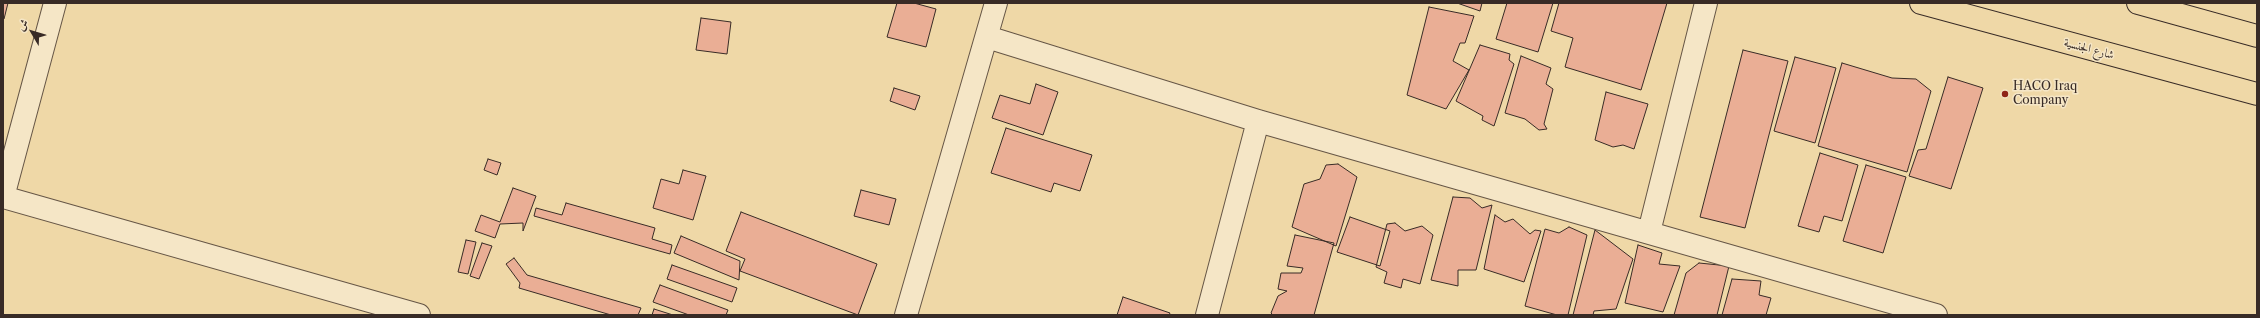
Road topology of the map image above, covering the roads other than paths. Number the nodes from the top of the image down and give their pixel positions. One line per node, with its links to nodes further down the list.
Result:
1 (55, 3): 10 (street)
2 (996, 3): 7 (street)
3 (1706, 3): 11 (street)
4 (1921, 3): 8 (main road, شارع الجنسية)
5 (2138, 3): 6 (main road)
6 (2257, 36)
7 (987, 37): 9 (street); 13 (street)
8 (2257, 94)
9 (1258, 122): 11 (street); 14 (street)
10 (3, 197): 12 (street)
11 (1650, 232): 15 (street)
12 (419, 315)
13 (906, 315)
14 (1207, 315)
15 (1936, 315)

